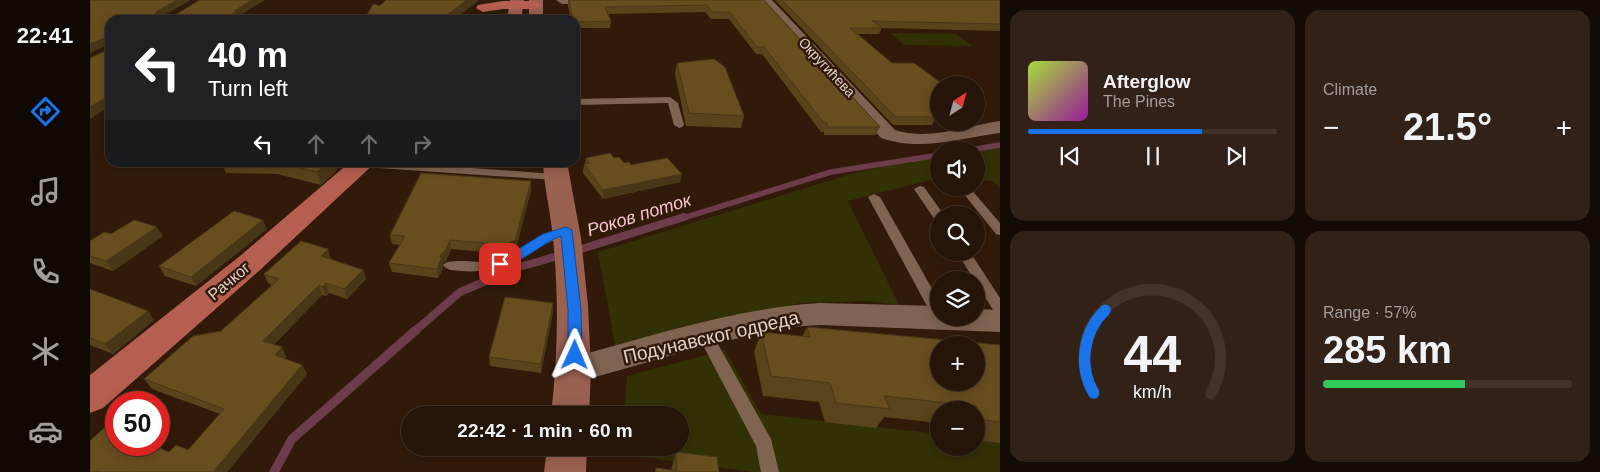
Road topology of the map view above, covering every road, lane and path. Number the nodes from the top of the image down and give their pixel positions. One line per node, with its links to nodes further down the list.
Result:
1 (562, 0): 2 (street)
2 (639, 0)
3 (765, 0): 9 (street, Округићева)
4 (535, 8): 6 (main road)
5 (489, 9): 6 (main road)
6 (515, 9)
7 (580, 102): 8 (lane)
8 (679, 126)
9 (1000, 127)
10 (360, 167): 27 (main road, Рачког)
11 (552, 167): 17 (main road)
12 (920, 189): 15 (lane)
13 (971, 196): 16 (lane)
14 (874, 197): 20 (lane)
15 (932, 206)
16 (1000, 231)
17 (567, 233): 19 (lane); 26 (main road)
18 (968, 261): 21 (lane)
19 (450, 265)
20 (930, 299)
21 (1000, 309)
22 (930, 317): 25 (street, Подунавског одреда)
23 (985, 320): 24 (street, Подунавског одреда)
24 (1000, 321)
25 (706, 334): 26 (street, Подунавског одреда); 31 (lane)
26 (574, 370): 28 (main road)
27 (90, 397)
28 (571, 406)
29 (566, 456): 30 (main road)
30 (565, 472)
31 (770, 472)

